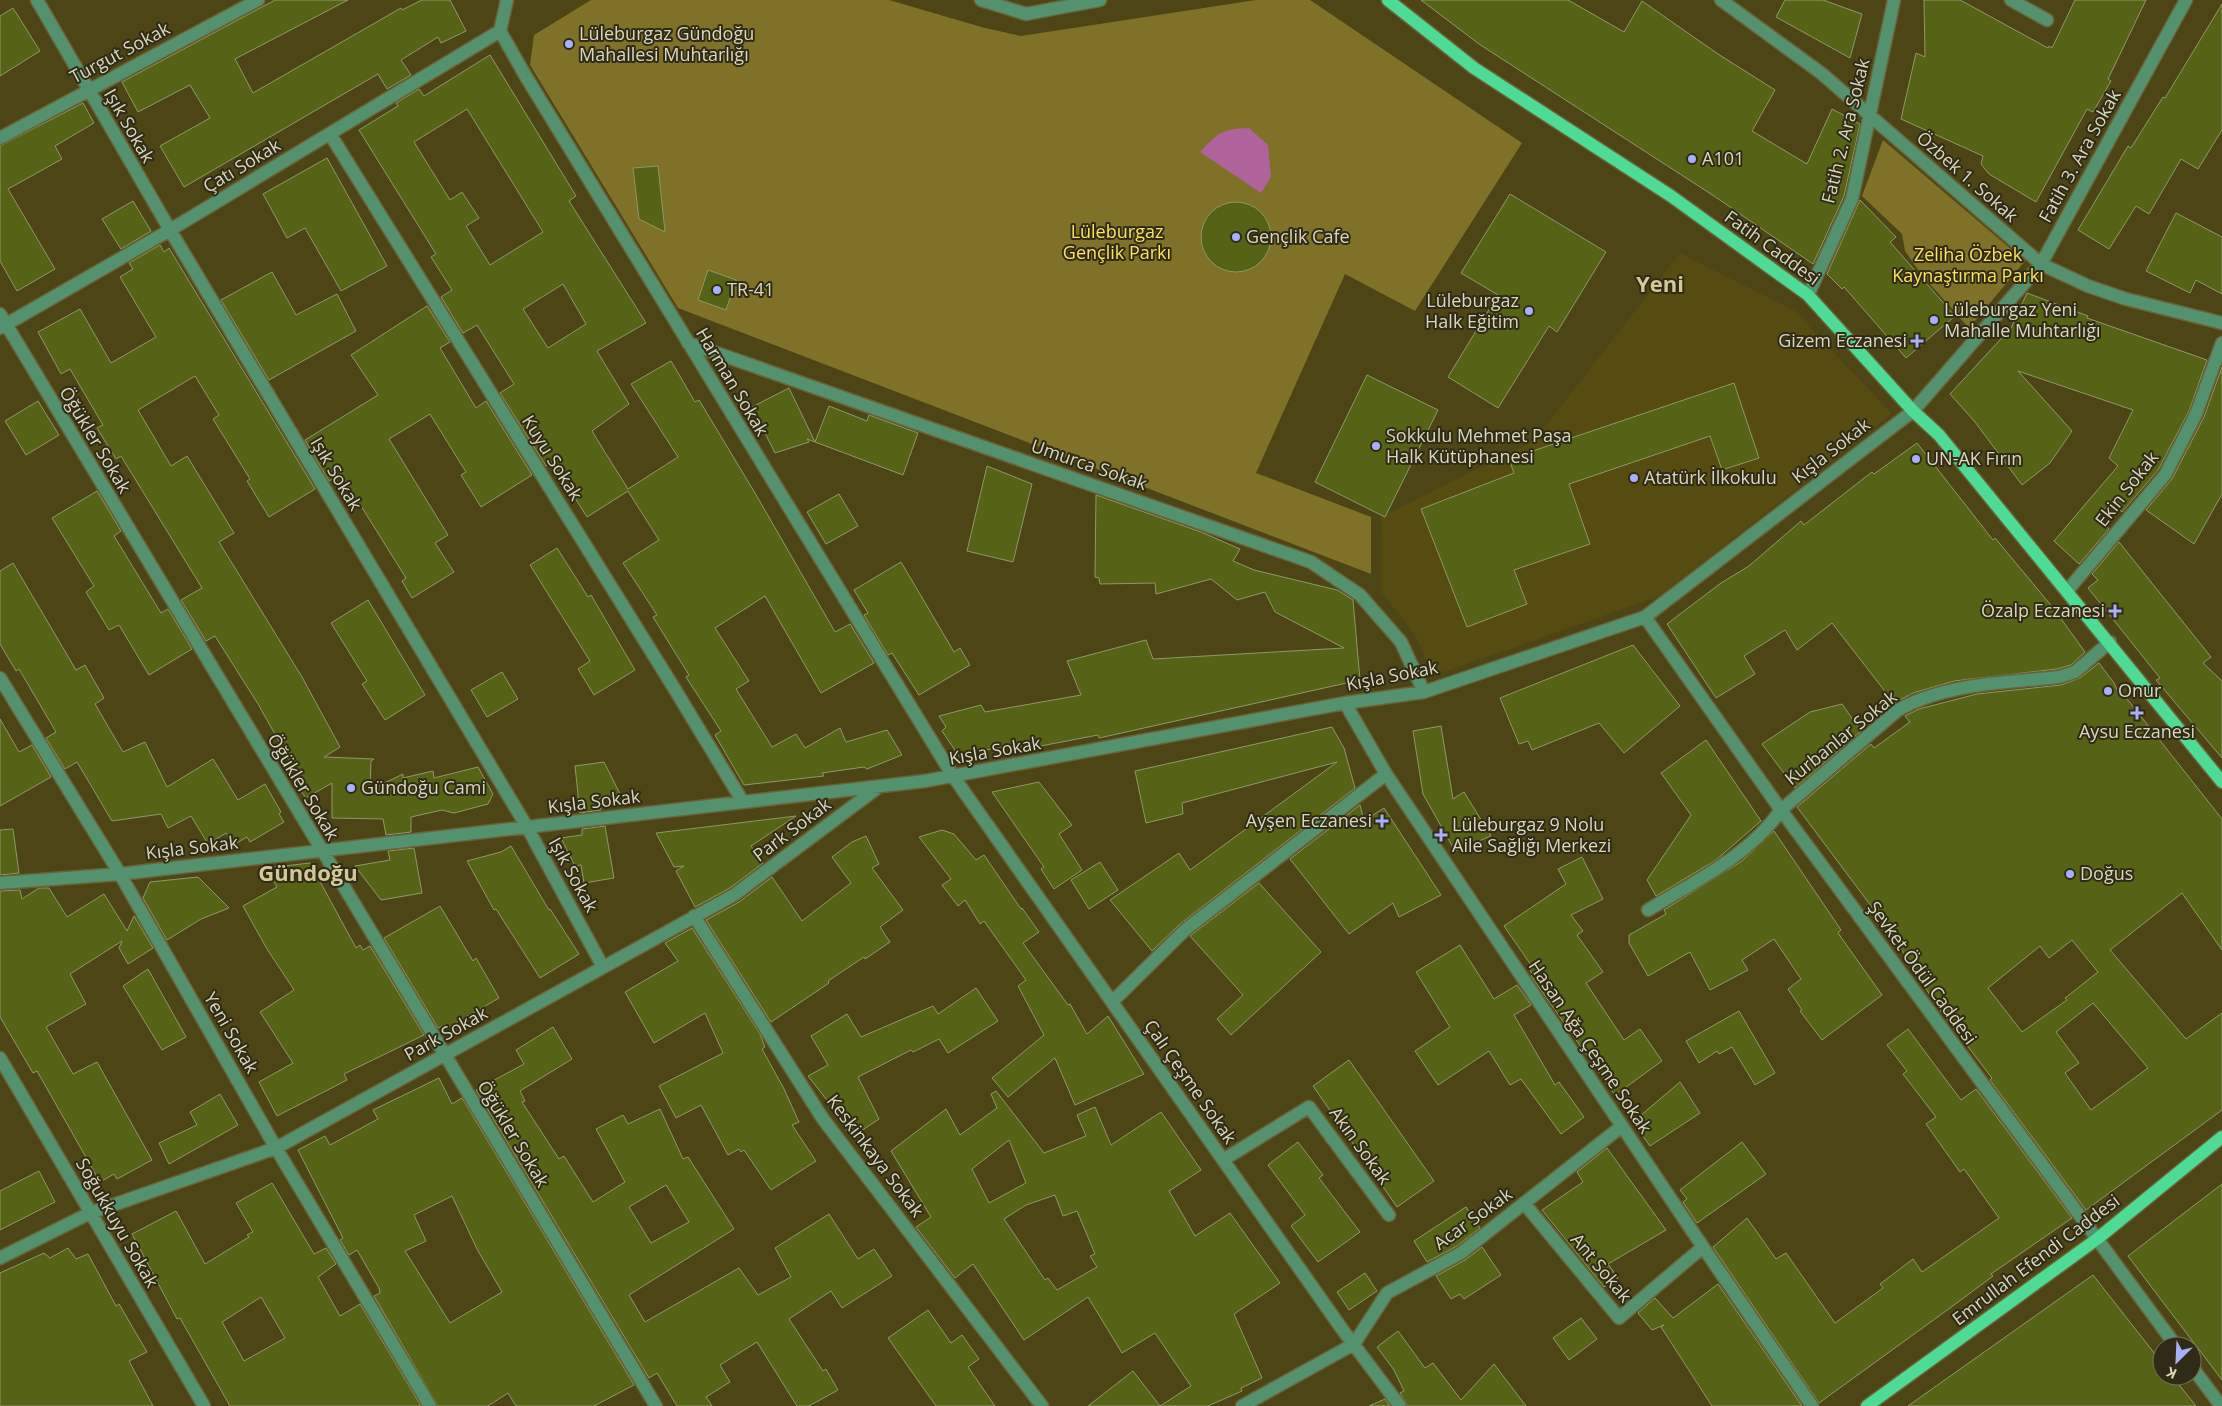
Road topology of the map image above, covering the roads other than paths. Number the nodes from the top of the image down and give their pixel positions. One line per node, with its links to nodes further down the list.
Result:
1 (37, 0): 13 (street, Işık Sokak)
2 (507, 0): 12 (street)
3 (982, 0): 4 (street)
4 (1100, 0)
5 (1388, 0): 19 (main road, Fatih Caddesi)
6 (1721, 0): 14 (street, Özbek 1. Sokak)
7 (1894, 0): 14 (street, Fatih 2. Ara Sokak)
8 (2011, 0): 11 (street)
9 (2186, 0): 18 (street, Fatih 3. Ara Sokak)
10 (251, 2): 13 (street, Turgut Sokak)
11 (2046, 20)
12 (500, 31): 15 (street, Çatı Sokak); 22 (street, Harman Sokak)
13 (88, 89): 16 (street, Turgut Sokak); 17 (street, Işık Sokak)
14 (1870, 115): 18 (street, Özbek 1. Sokak); 19 (street, Fatih 2. Ara Sokak)
15 (330, 134): 17 (street, Çatı Sokak); 35 (street, Kuyu Sokak)
16 (0, 138)
17 (170, 230): 20 (street, Çatı Sokak); 37 (street, Işık Sokak)
18 (2041, 264): 21 (street, Özbek 1. Sokak); 24 (street, Fatih 3. Ara Sokak)
19 (1808, 295): 24 (main road, Fatih Caddesi)
20 (2, 322): 38 (street, Öğükler Sokak)
21 (2222, 323)
22 (688, 343): 29 (street, Umurca Sokak); 32 (street, Harman Sokak)
23 (2222, 343): 25 (street, Ekin Sokak)
24 (1913, 410): 25 (main road, Fatih Caddesi); 26 (street, Kışla Sokak)
25 (2067, 591): 27 (main road, Fatih Caddesi)
26 (1645, 617): 29 (street, Kışla Sokak); 36 (street, Şevket Ödül Caddesi)
27 (2110, 642): 33 (main road, Fatih Caddesi); 36 (street, Kurbanlar Sokak)
28 (0, 678): 39 (street, Yeni Sokak)
29 (1424, 692): 30 (street, Kışla Sokak)
30 (1344, 703): 31 (street, Hasan Ağa Çeşme Sokak); 32 (street, Kışla Sokak)
31 (1386, 774): 44 (street); 47 (street, Hasan Ağa Çeşme Sokak)
32 (953, 776): 34 (street, Kışla Sokak); 44 (street, Çalı Çeşme Sokak)
33 (2222, 782)
34 (880, 786): 35 (street, Kışla Sokak); 42 (street, Park Sokak)
35 (743, 802): 37 (street, Kışla Sokak)
36 (1781, 810): 41 (street, Kurbanlar Sokak); 54 (street, Şevket Ödül Caddesi)
37 (527, 827): 38 (street, Kışla Sokak); 43 (street, Işık Sokak)
38 (321, 851): 39 (street, Kışla Sokak); 45 (street, Öğükler Sokak)
39 (120, 874): 40 (street, Kışla Sokak); 49 (street, Yeni Sokak)
40 (0, 883)
41 (1648, 910)
42 (694, 916): 43 (street, Park Sokak); 63 (street, Keskinkaya Sokak)
43 (603, 967): 45 (street, Park Sokak)
44 (1112, 1002): 50 (street, Çalı Çeşme Sokak)
45 (444, 1054): 49 (street, Park Sokak); 62 (street, Öğükler Sokak)
46 (0, 1058): 52 (street, Soğukkuyu Sokak)
47 (1622, 1126): 51 (street, Acar Sokak); 55 (street, Hasan Ağa Çeşme Sokak)
48 (2222, 1137): 54 (main road, Emrullah Efendi Caddesi)
49 (276, 1148): 52 (street, Park Sokak); 61 (street, Yeni Sokak)
50 (1224, 1160): 53 (street, Akın Sokak); 58 (street, Çalı Çeşme Sokak)
51 (1524, 1203): 55 (street, Ant Sokak); 58 (street, Acar Sokak)
52 (90, 1212): 56 (street, Park Sokak); 60 (street, Soğukkuyu Sokak)
53 (1389, 1215)
54 (2097, 1239): 57 (street, Şevket Ödül Caddesi); 67 (main road, Emrullah Efendi Caddesi)
55 (1703, 1247): 66 (street, Hasan Ağa Çeşme Sokak)
56 (0, 1258)
57 (2169, 1336)
58 (1354, 1344): 64 (street); 65 (street, Çalı Çeşme Sokak)
59 (2202, 1380): 68 (street)
60 (204, 1406)
61 (430, 1406)
62 (656, 1406)
63 (1042, 1406)
64 (1242, 1406)
65 (1400, 1406)
66 (1812, 1406)
67 (1867, 1406)
68 (2221, 1406)

